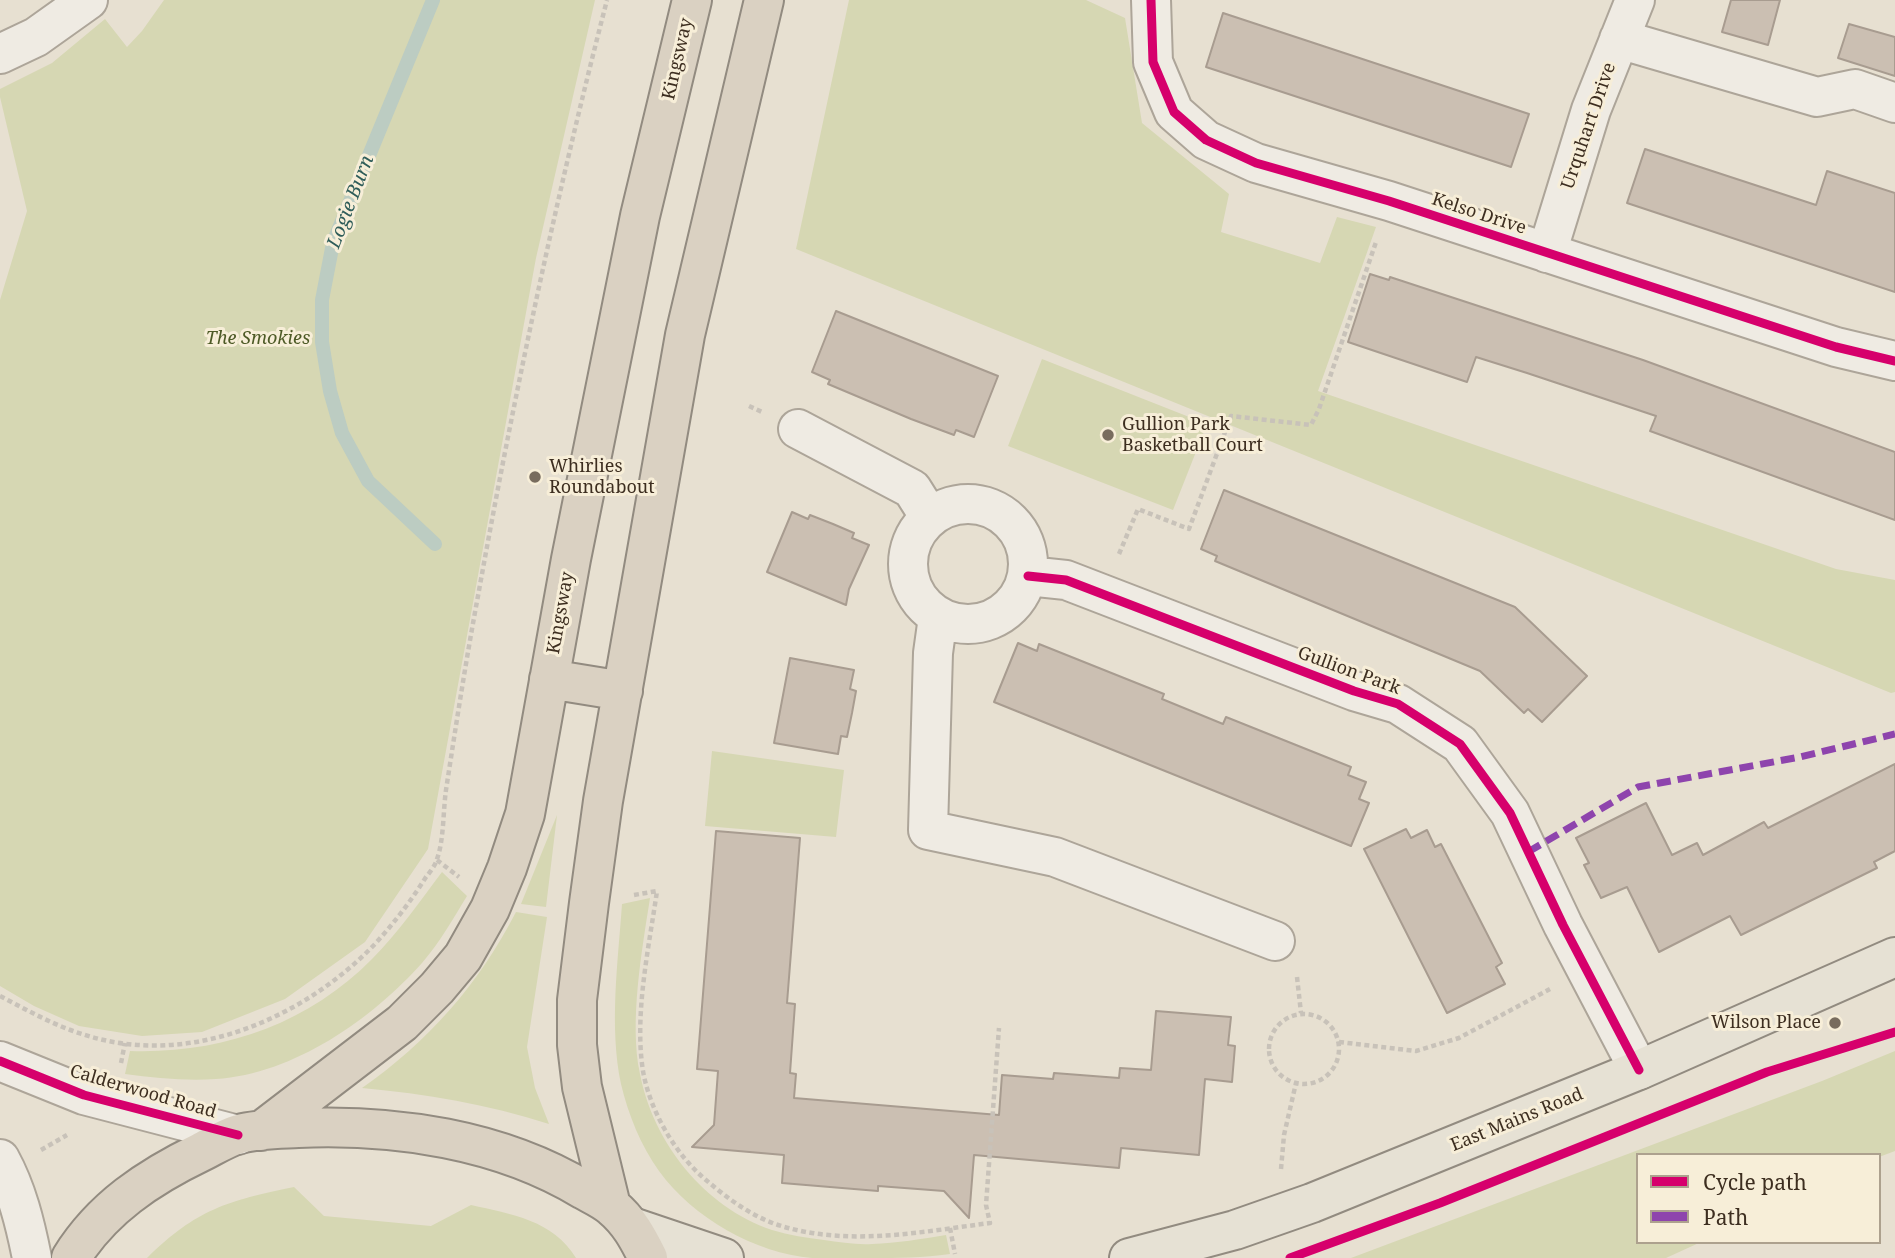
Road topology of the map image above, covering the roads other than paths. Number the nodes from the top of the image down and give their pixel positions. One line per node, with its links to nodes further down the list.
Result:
1 (88, 0): 7 (street)
2 (692, 0): 15 (highway, Kingsway)
3 (764, 0): 16 (highway)
4 (1151, 0): 9 (street, Kelso Drive)
5 (1635, 0): 6 (street, Urquhart Drive)
6 (1619, 39): 8 (street); 9 (street, Urquhart Drive)
7 (0, 54)
8 (1895, 103)
9 (1547, 253): 10 (street, Kelso Drive)
10 (1895, 360)
11 (798, 429): 12 (street)
12 (929, 516): 13 (street); 14 (street)
13 (1028, 576): 14 (street); 20 (street, Gullion Park)
14 (938, 617): 17 (street)
15 (549, 679): 16 (highway); 21 (highway, Kingsway)
16 (623, 691): 23 (highway)
17 (1275, 941)
18 (1895, 957): 20 (main road, East Mains Road)
19 (0, 1061): 21 (street, Calderwood Road)
20 (1639, 1070): 27 (main road, East Mains Road)
21 (250, 1133): 23 (highway); 25 (highway)
22 (0, 1159): 24 (street)
23 (630, 1230): 26 (main road)
24 (32, 1258)
25 (72, 1258)
26 (724, 1258)
27 (1129, 1258)

